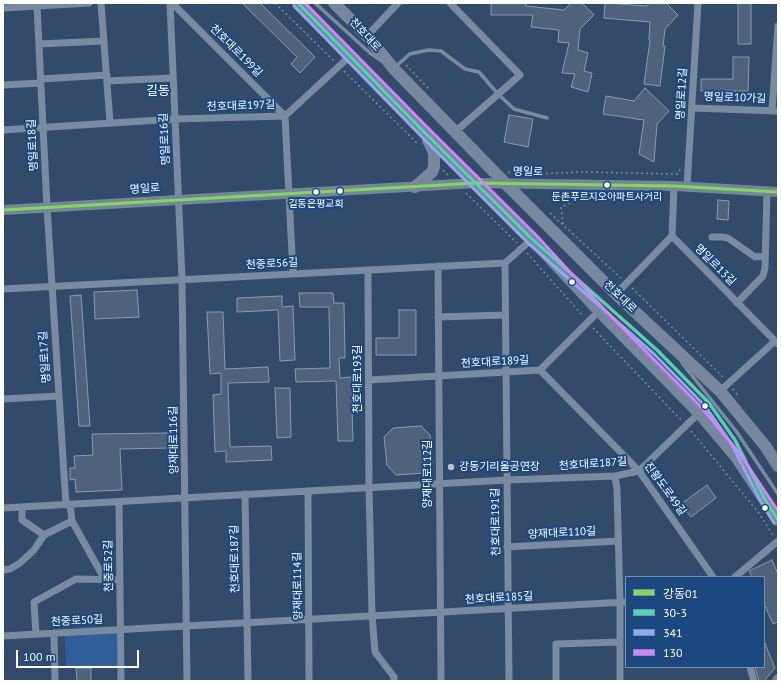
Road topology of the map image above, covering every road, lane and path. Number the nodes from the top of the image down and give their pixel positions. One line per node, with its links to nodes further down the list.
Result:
1 (89, 3): 11 (street)
2 (101, 3): 15 (street)
3 (171, 3): 21 (street, 명일로16길); 28 (street, 천호대로199길)
4 (275, 3): 19 (path)
5 (298, 3): 17 (main road)
6 (315, 3): 18 (lane)
7 (334, 3): 14 (main road, 천호대로)
8 (398, 3): 14 (street)
9 (450, 3): 25 (street)
10 (698, 3): 26 (street, 명일로12길)
11 (40, 5): 12 (street); 16 (street, 명일로18길)
12 (3, 8)
13 (778, 26): 27 (street)
14 (367, 36): 18 (main road, 천호대로)
15 (104, 41): 16 (street); 20 (street)
16 (39, 44): 22 (street, 명일로18길)
17 (350, 56): 19 (street, 천호대로197길); 35 (main road)
18 (398, 65): 24 (path); 25 (lane); 34 (main road, 천호대로)
19 (339, 66): 28 (street, 천호대로197길); 36 (path)
20 (107, 78): 21 (street); 22 (street); 31 (street)
21 (173, 78): 30 (street, 명일로16길)
22 (41, 81): 23 (street); 32 (street, 명일로18길)
23 (3, 85)
24 (433, 93)
25 (498, 94): 29 (lane); 34 (street)
26 (692, 108): 27 (street, 명일로10가길); 44 (street, 명일로12길)
27 (775, 111)
28 (285, 116): 30 (street, 천호대로197길); 49 (street)
29 (547, 118)
30 (175, 119): 31 (street, 천호대로197길); 50 (street, 명일로16길)
31 (110, 123): 32 (street, 천호대로197길)
32 (44, 127): 33 (street, 천호대로197길); 51 (street, 명일로18길)
33 (3, 130)
34 (455, 132): 43 (main road, 천호대로)
35 (425, 133): 37 (main road); 41 (main road)
36 (418, 144)
37 (435, 161): 42 (path); 45 (main road)
38 (533, 174): 39 (path)
39 (677, 174)
40 (518, 179): 40 (path); 43 (street, 명일로); 46 (street, 명일로)
41 (476, 183): 42 (street, 명일로); 43 (street, 명일로); 57 (main road)
42 (457, 184): 45 (street, 명일로); 58 (path)
43 (505, 184): 68 (main road, 천호대로)
44 (687, 186): 46 (street, 명일로); 47 (street, 명일로)
45 (415, 187): 49 (street, 명일로)
46 (674, 191): 54 (path); 55 (street)
47 (767, 191): 48 (street, 명일로); 59 (street)
48 (778, 192)
49 (289, 194): 50 (street, 명일로); 63 (street)
50 (179, 199): 51 (street, 명일로); 64 (street, 양재대로116길)
51 (47, 207): 53 (street, 명일로); 66 (street, 명일로17길)
52 (546, 209): 54 (path)
53 (3, 210)
54 (563, 224): 65 (path)
55 (672, 236): 65 (street); 69 (street, 명일로13길)
56 (712, 237): 59 (street)
57 (532, 239): 58 (street); 70 (main road); 98 (lane)
58 (522, 248): 60 (street); 73 (path)
59 (765, 256): 69 (street)
60 (505, 263): 61 (street, 천중로56길); 71 (street, 천호대로191길)
61 (438, 266): 62 (street, 천중로56길); 72 (street, 양재대로112길)
62 (368, 270): 63 (street, 천중로56길); 80 (street, 천호대로193길)
63 (293, 274): 64 (street, 천중로56길)
64 (182, 279): 66 (street, 천중로56길); 97 (street, 양재대로116길)
65 (627, 283): 68 (street); 81 (path)
66 (52, 287): 67 (street, 천중로56길); 83 (street, 명일로17길)
67 (3, 289)
68 (616, 294): 75 (main road, 천호대로)
69 (738, 303): 76 (street, 명일로13길)
70 (600, 311): 73 (street, 천호대로189길); 86 (main road)
71 (505, 316): 72 (street); 78 (street, 천호대로191길)
72 (438, 317): 79 (street, 양재대로112길)
73 (588, 322): 77 (street, 천호대로189길); 87 (path)
74 (778, 332): 76 (street)
75 (660, 336): 82 (main road, 천호대로); 96 (lane)
76 (775, 341): 81 (street)
77 (540, 370): 78 (street, 천호대로189길); 89 (street, 진황도로49길)
78 (506, 372): 79 (street, 천호대로189길); 91 (street, 천호대로191길)
79 (439, 376): 80 (street, 천호대로189길); 92 (street, 양재대로112길)
80 (369, 380): 93 (street, 천호대로193길)
81 (729, 383): 82 (street); 85 (path)
82 (720, 391): 88 (main road, 천호대로)
83 (59, 396): 84 (street); 100 (street, 명일로17길)
84 (3, 399)
85 (742, 401)
86 (699, 413): 87 (street, 천호대로187길); 98 (main road)
87 (686, 425): 89 (street, 천호대로187길); 107 (path)
88 (778, 466)
89 (639, 471): 90 (street, 천호대로187길); 110 (street, 진황도로49길)
90 (616, 476): 91 (street, 천호대로187길); 106 (street)
91 (507, 480): 92 (street, 천호대로187길); 108 (street, 천호대로191길)
92 (440, 484): 93 (street, 천호대로187길); 116 (street, 양재대로112길)
93 (369, 487): 94 (street, 천호대로187길); 117 (street)
94 (308, 491): 95 (street, 천호대로187길); 118 (street, 양재대로114길)
95 (245, 494): 97 (street, 천호대로187길); 119 (street, 천호대로187길)
96 (778, 494)
97 (185, 498): 99 (street); 120 (street, 양재대로116길)
98 (764, 498): 103 (main road)
99 (119, 502): 100 (street); 113 (street, 천중로52길)
100 (68, 505): 101 (street); 104 (street, 천중로52길)
101 (22, 507): 102 (street); 105 (street)
102 (3, 508)
103 (778, 520)
104 (72, 521): 105 (street); 112 (street, 천중로52길)
105 (44, 535): 109 (street)
106 (618, 541): 108 (street, 양재대로110길); 114 (street)
107 (778, 542): 111 (street)
108 (507, 547): 115 (street, 천호대로191길)
109 (3, 570)
110 (712, 576)
111 (736, 576)
112 (105, 580): 113 (street, 천중로50길); 123 (street, 천중로50길)
113 (120, 580): 121 (street, 천중로52길)
114 (623, 602): 115 (street, 천호대로185길); 125 (street)
115 (508, 609): 116 (street, 천호대로185길); 134 (street, 천호대로191길)
116 (440, 612): 117 (street, 천호대로185길); 133 (street, 양재대로112길)
117 (372, 615): 118 (street, 천호대로185길); 132 (street)
118 (309, 619): 119 (street, 천호대로185길); 131 (street, 양재대로114길)
119 (247, 622): 120 (street, 천호대로185길); 130 (street)
120 (187, 626): 121 (street, 천중로50길); 129 (street, 양재대로116길)
121 (120, 630): 122 (street, 천중로50길); 128 (street)
122 (54, 633): 123 (street, 천중로50길); 127 (street)
123 (36, 634): 124 (street, 천중로50길)
124 (3, 636)
125 (620, 642): 135 (street); 136 (street)
126 (750, 668): 137 (street)
127 (55, 681)
128 (121, 681)
129 (187, 681)
130 (248, 681)
131 (309, 681)
132 (394, 681)
133 (441, 681)
134 (509, 681)
135 (556, 681)
136 (620, 681)
137 (754, 681)

